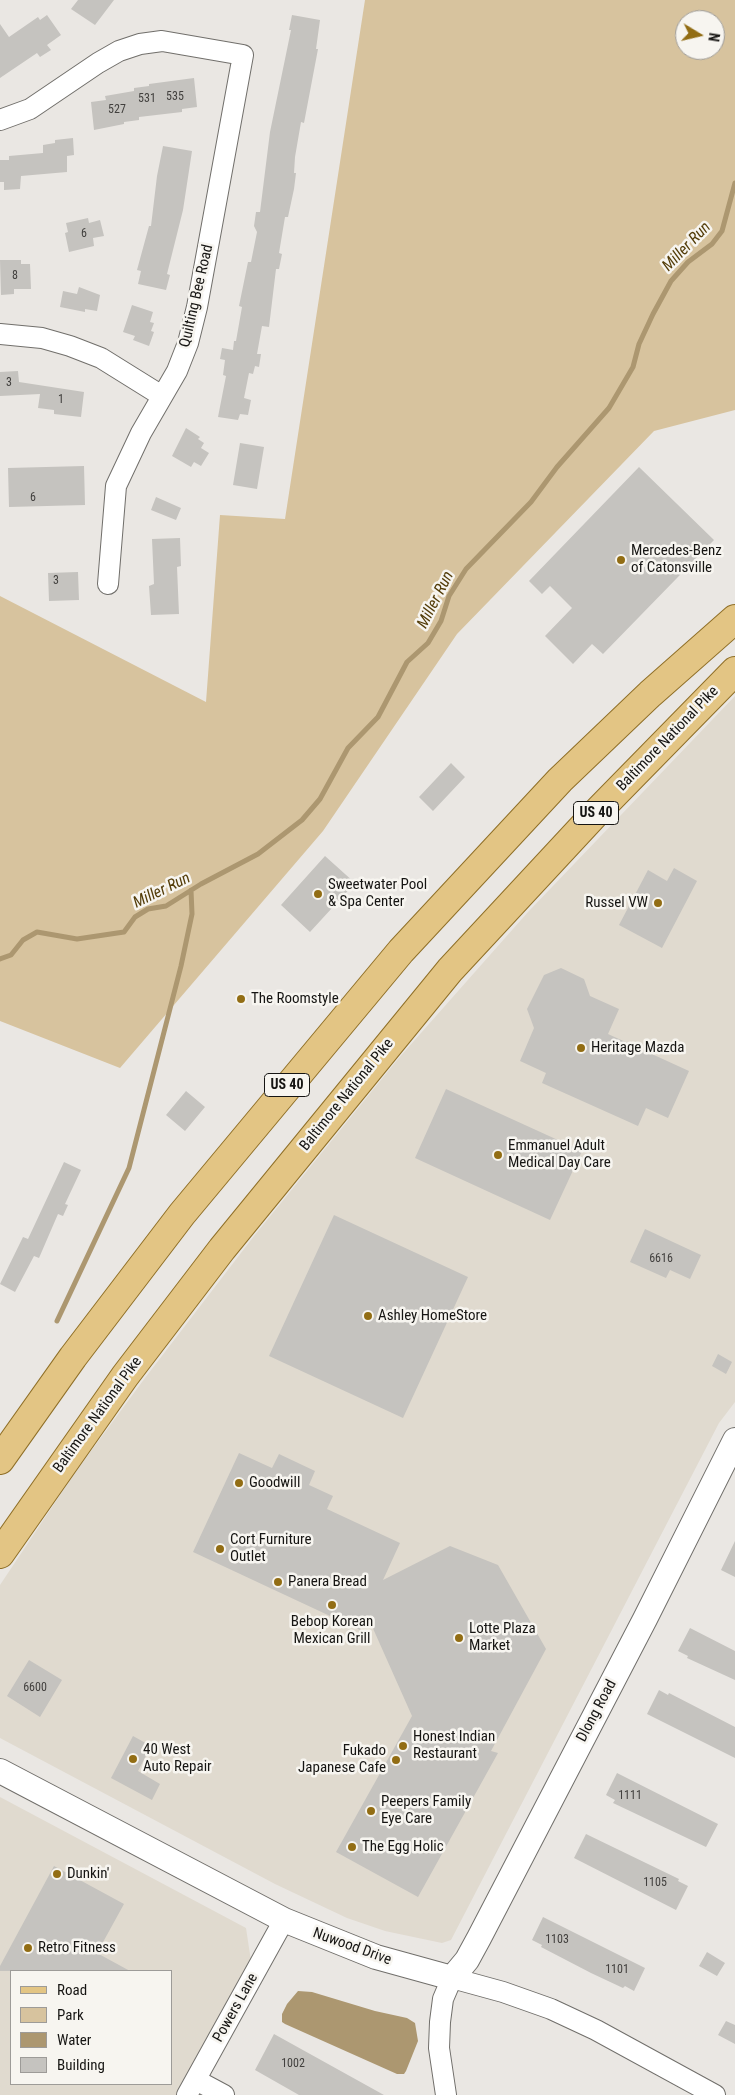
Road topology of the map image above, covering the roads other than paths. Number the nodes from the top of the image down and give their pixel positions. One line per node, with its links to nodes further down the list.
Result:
1 (0, 120): 3 (street, Quilting Bee Road)
2 (0, 334): 3 (street)
3 (162, 396): 4 (street, Quilting Bee Road)
4 (108, 584)
5 (735, 619): 8 (main road, US 40)
6 (735, 671): 9 (main road, Baltimore National Pike / US 40)
7 (735, 1440): 12 (street, Dlong Road)
8 (0, 1460)
9 (0, 1554)
10 (0, 1770): 11 (street, Nuwood Drive)
11 (284, 1920): 12 (street, Nuwood Drive); 13 (street, Powers Lane)
12 (452, 1978): 14 (street, Nuwood Drive); 16 (street)
13 (192, 2087): 15 (street)
14 (709, 2094)
15 (224, 2095)
16 (446, 2095)

